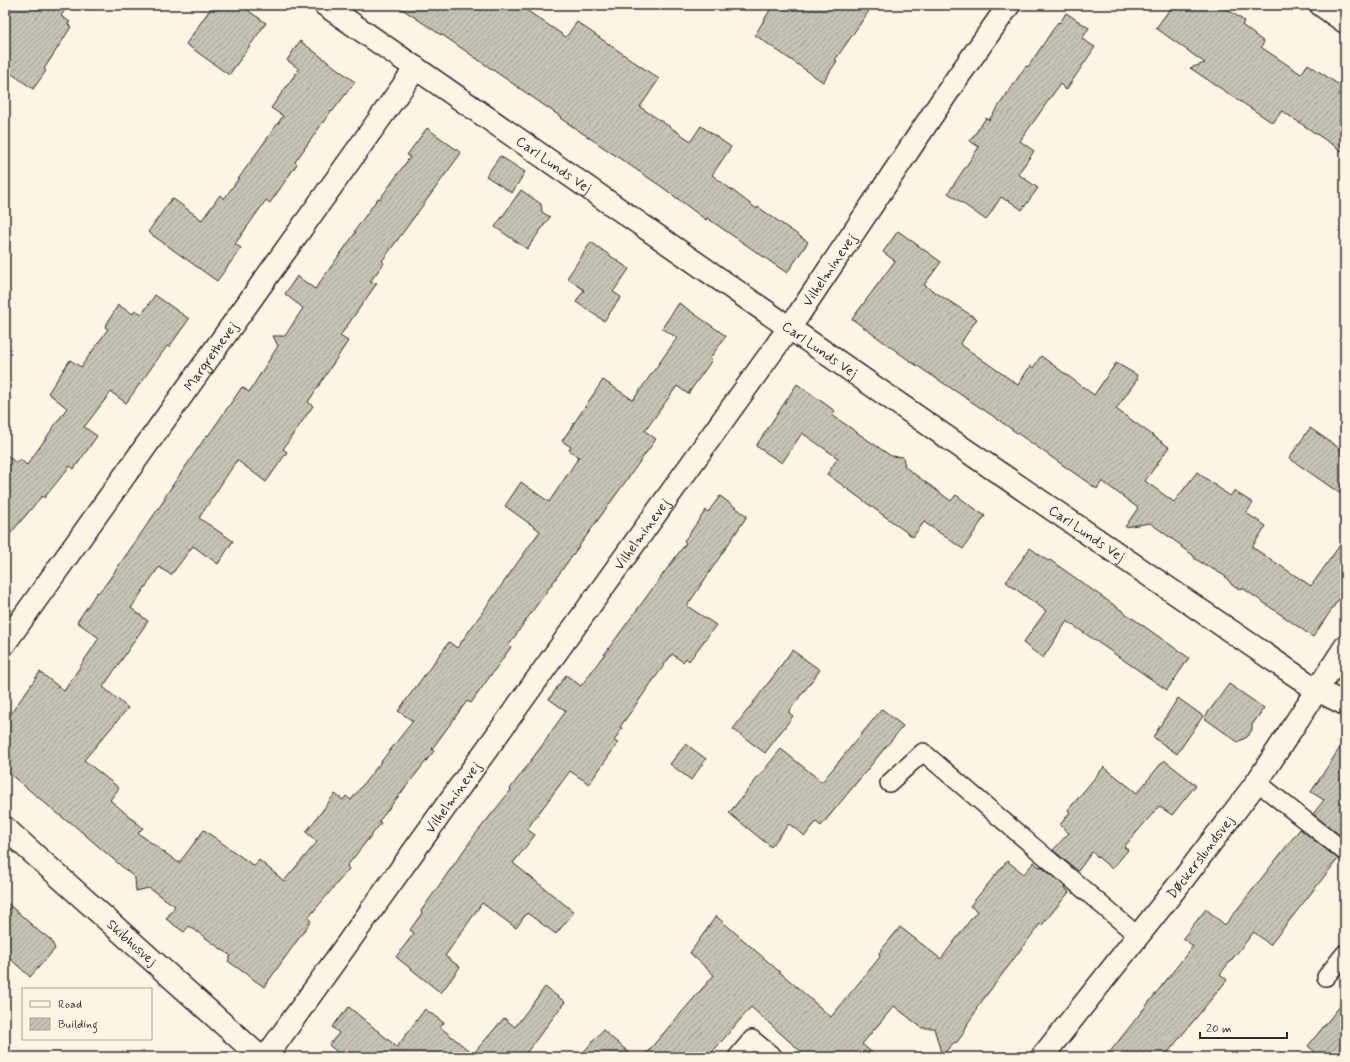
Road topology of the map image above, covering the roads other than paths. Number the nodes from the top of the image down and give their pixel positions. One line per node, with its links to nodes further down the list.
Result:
1 (325, 5): 5 (street, Carl Lunds Vej)
2 (1009, 5): 6 (street, Vilhelminevej)
3 (1321, 5): 4 (street)
4 (1345, 22)
5 (416, 68): 6 (street, Carl Lunds Vej); 7 (street, Margrethevej)
6 (789, 327): 9 (street, Carl Lunds Vej); 19 (street, Vilhelminevej)
7 (5, 643)
8 (1345, 647): 9 (street, Døckerslundsvej)
9 (1317, 690): 10 (street, Carl Lunds Vej); 11 (street, Døckerslundsvej)
10 (1345, 704)
11 (1257, 782): 14 (lane); 15 (street, Døckerslundsvej)
12 (889, 783): 15 (lane)
13 (5, 828): 18 (street, Skibhusvej)
14 (1345, 852)
15 (1138, 936): 22 (street, Døckerslundsvej)
16 (1345, 953): 17 (lane)
17 (1326, 977)
18 (260, 1057)
19 (266, 1057)
20 (737, 1057): 21 (lane)
21 (774, 1057)
22 (1042, 1057)

